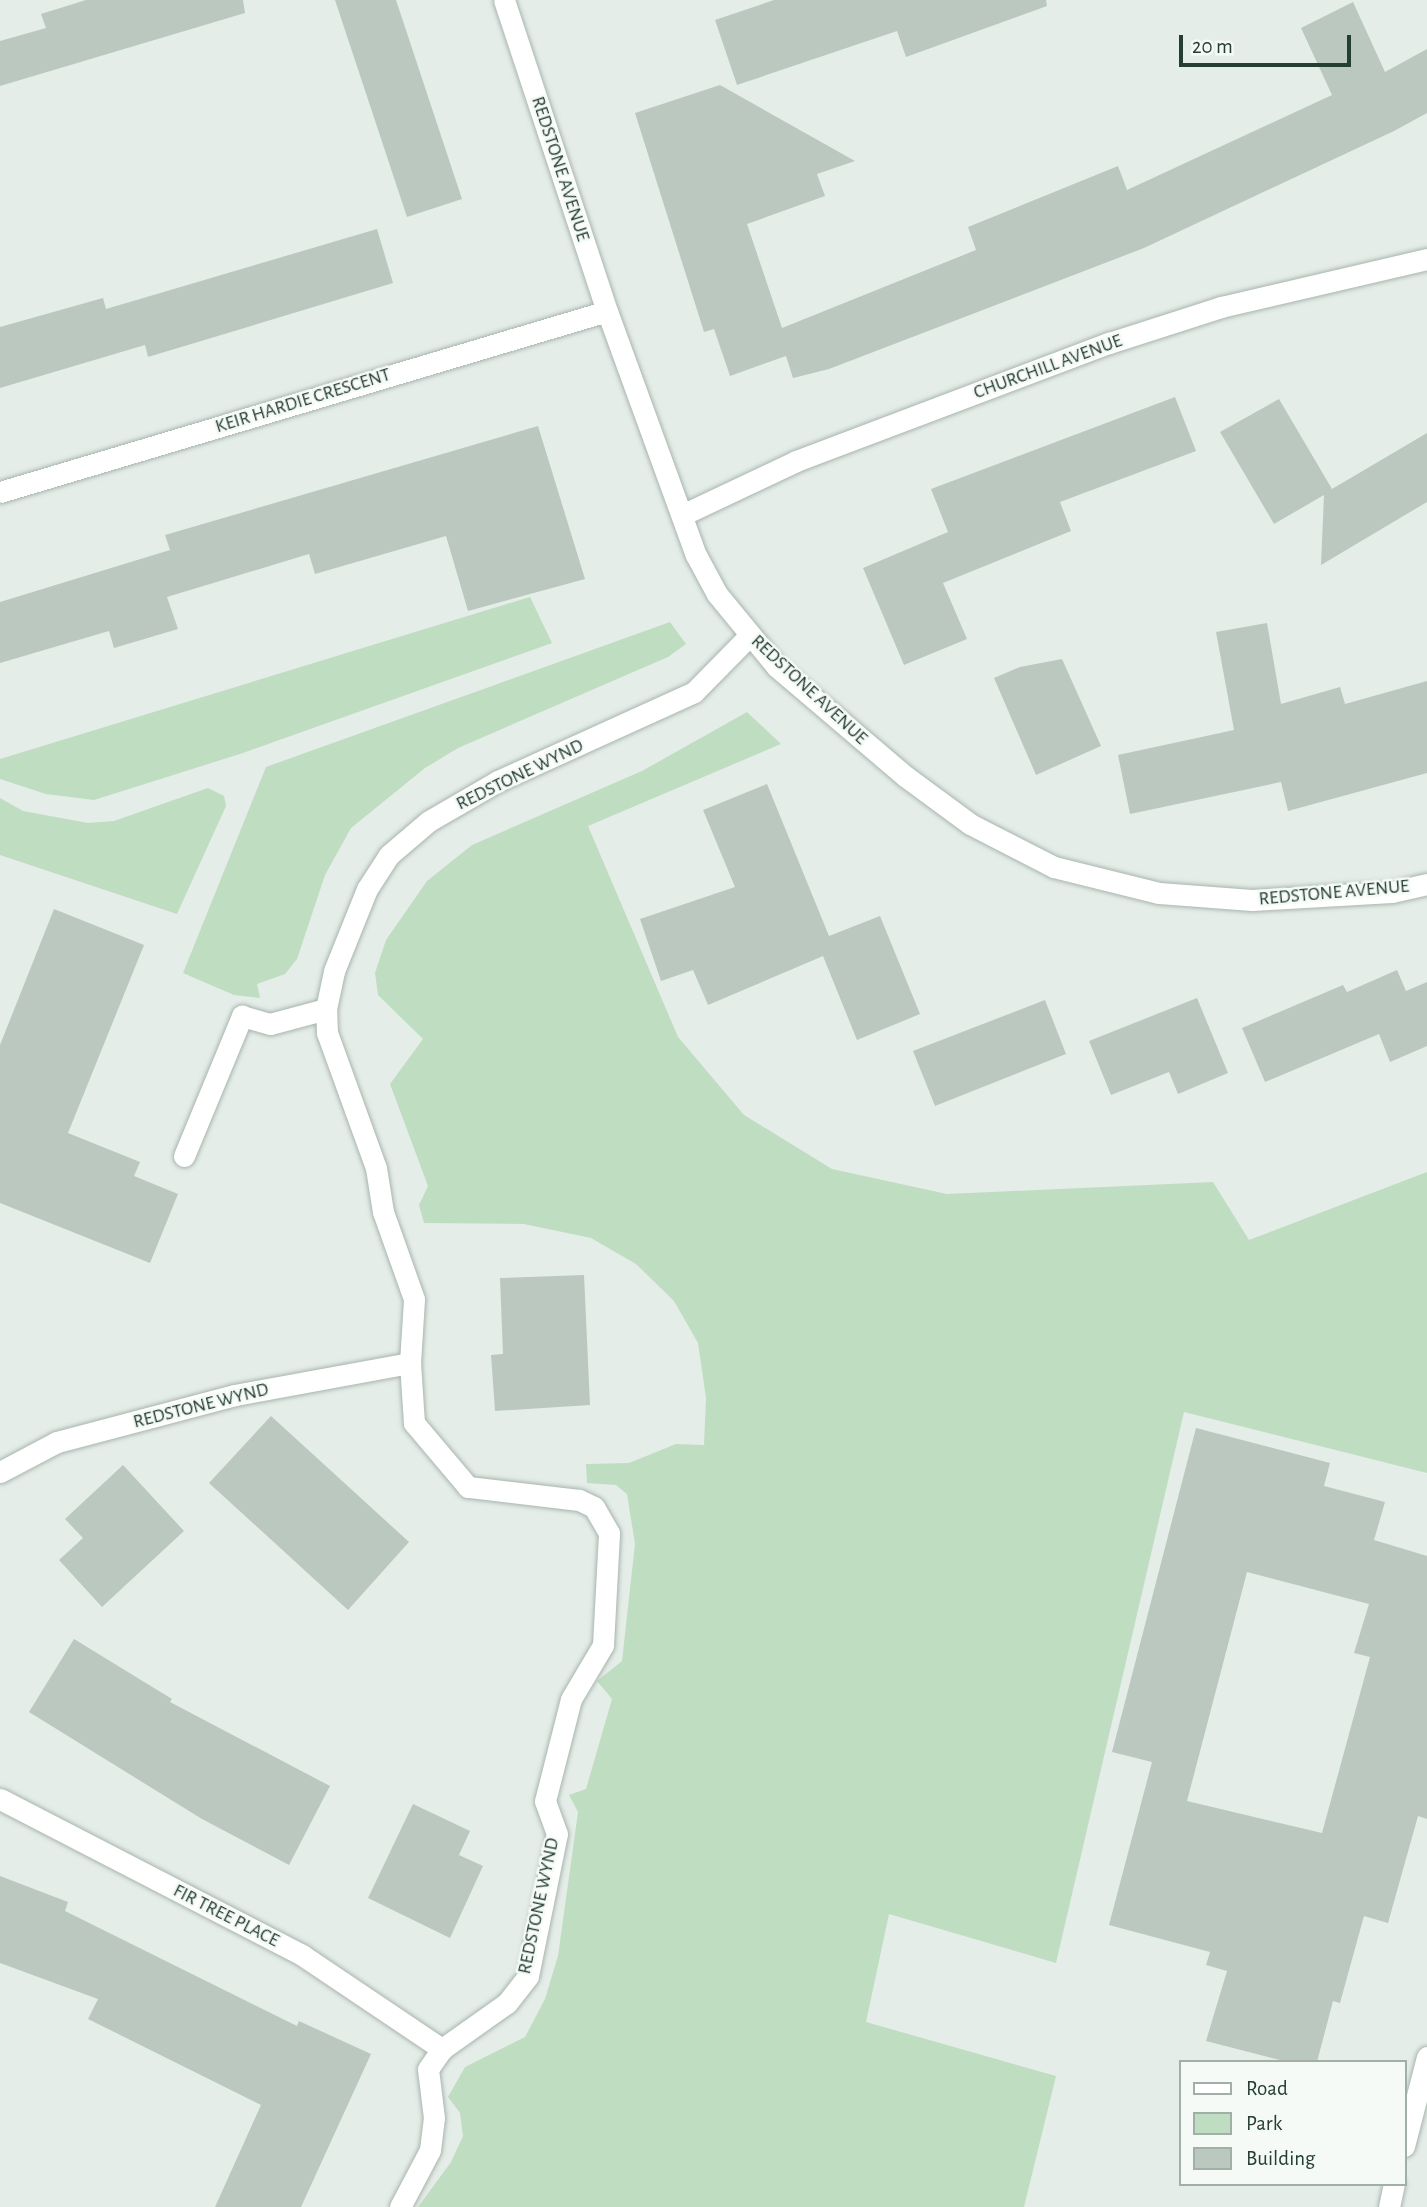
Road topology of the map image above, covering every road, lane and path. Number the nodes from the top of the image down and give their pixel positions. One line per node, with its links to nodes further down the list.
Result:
1 (506, 1): 3 (street, REDSTONE AVENUE)
2 (1427, 259): 5 (street, CHURCHILL AVENUE)
3 (607, 311): 4 (street, KEIR HARDIE CRESCENT); 5 (street, REDSTONE AVENUE)
4 (0, 492)
5 (682, 515): 6 (street, REDSTONE AVENUE)
6 (749, 636): 7 (street, REDSTONE AVENUE); 8 (street, REDSTONE WYND)
7 (1427, 884)
8 (326, 1009): 9 (street); 10 (street, REDSTONE WYND)
9 (184, 1156)
10 (410, 1363): 11 (street, REDSTONE WYND); 13 (street, REDSTONE WYND)
11 (0, 1472)
12 (0, 1800): 13 (street, FIR TREE PLACE)
13 (442, 2049): 17 (street)
14 (1427, 2057): 15 (street)
15 (1406, 2138)
16 (1394, 2186): 18 (street)
17 (400, 2207)
18 (1389, 2207)

